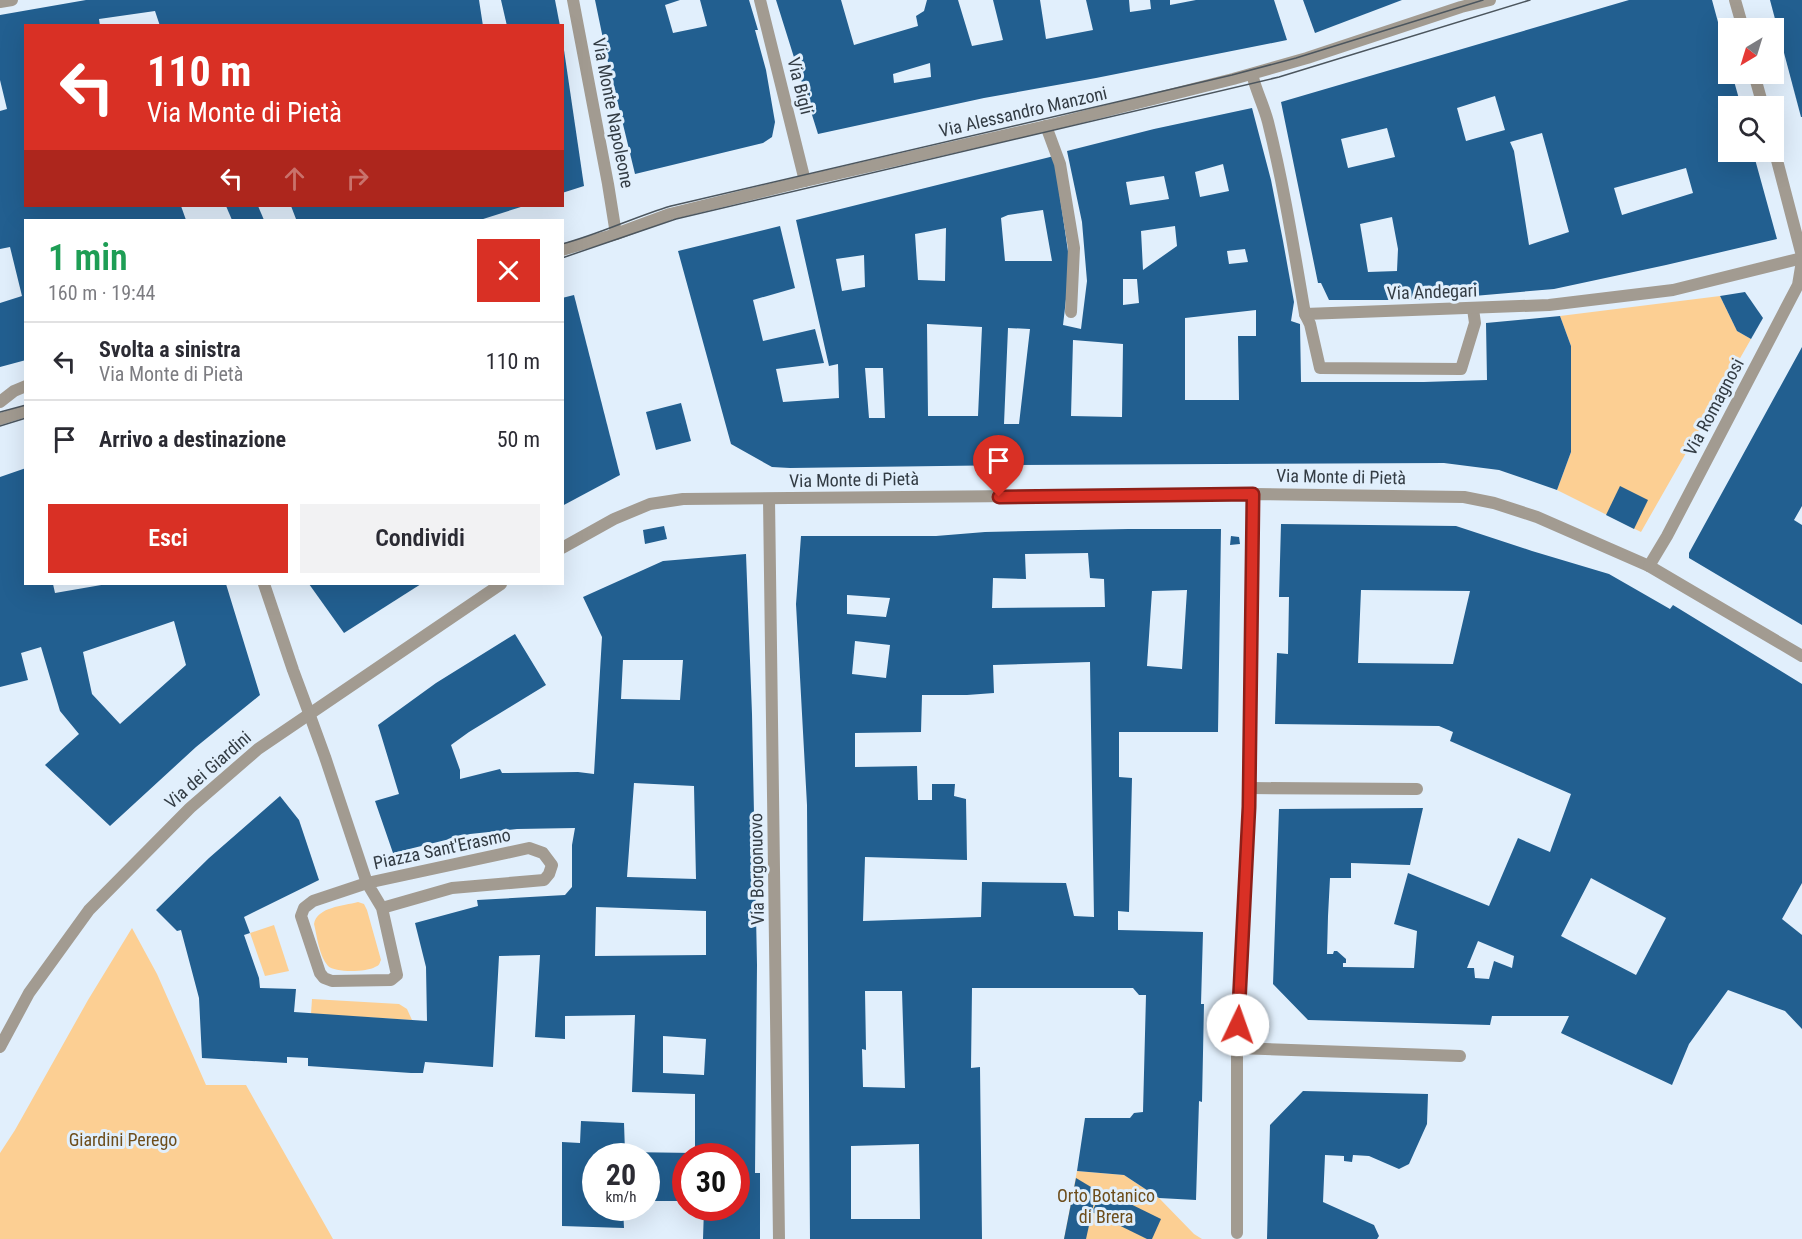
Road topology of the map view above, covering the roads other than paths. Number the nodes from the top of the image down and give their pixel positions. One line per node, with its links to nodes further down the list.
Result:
1 (12, 0): 6 (street)
2 (573, 0): 13 (street, Via Monte Napoleone)
3 (760, 0): 12 (street, Via Bigli)
4 (1490, 0): 7 (street, Via Alessandro Manzoni)
5 (1736, 0): 8 (street)
6 (0, 2)
7 (1460, 3): 9 (street, Via Alessandro Manzoni)
8 (1740, 18)
9 (1252, 74): 10 (street, Via Alessandro Manzoni); 18 (street)
10 (1046, 126): 12 (street, Via Alessandro Manzoni); 17 (street)
11 (1777, 162): 15 (street, Via Romagnosi)
12 (805, 180): 13 (street, Via Alessandro Manzoni)
13 (616, 234): 14 (street, Via Alessandro Manzoni)
14 (564, 249)
15 (1802, 258): 16 (street, Via Andegari); 26 (street, Via Romagnosi)
16 (1473, 309): 18 (street, Via Andegari); 18 (street)
17 (1071, 312)
18 (1305, 314)
19 (24, 387): 20 (street)
20 (0, 402)
21 (24, 412): 22 (street)
22 (0, 419)
23 (1253, 494): 24 (street, Via Monte di Pietà); 26 (street, Via Monte di Pietà); 31 (street)
24 (769, 499): 25 (street); 39 (street, Via Borgonuovo)
25 (564, 547)
26 (1649, 566): 29 (street, Via Monte di Pietà)
27 (264, 585): 30 (street, Piazza Sant'Erasmo)
28 (500, 585): 30 (street, Via dei Giardini)
29 (1802, 656)
30 (309, 713): 33 (street, Piazza Sant'Erasmo); 35 (street, Via dei Giardini)
31 (1249, 788): 32 (street); 36 (street)
32 (1417, 789)
33 (367, 884): 34 (street, Piazza Sant'Erasmo); 34 (street, Piazza Sant'Erasmo); 34 (street, Piazza Sant'Erasmo)
34 (382, 908)
35 (0, 1047)
36 (1237, 1048): 37 (street); 38 (street)
37 (1460, 1056)
38 (1237, 1233)
39 (779, 1239)

